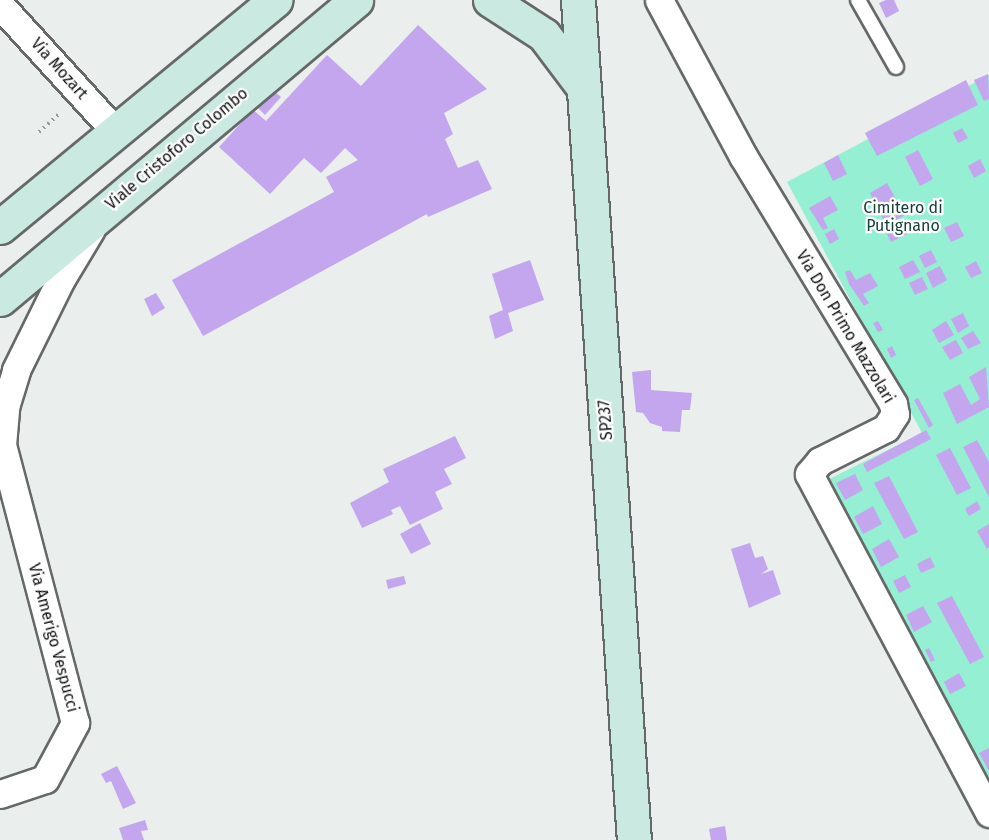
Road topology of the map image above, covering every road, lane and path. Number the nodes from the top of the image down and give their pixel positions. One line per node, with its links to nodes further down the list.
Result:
1 (276, 0): 12 (main road)
2 (356, 0): 13 (main road, Viale Cristoforo Colombo)
3 (490, 0): 11 (main road)
4 (516, 0): 5 (main road)
5 (538, 0)
6 (578, 0): 11 (main road, SP237 / SP237)
7 (659, 0): 18 (street, Via Don Primo Mazzolari)
8 (858, 0): 10 (lane)
9 (0, 5): 12 (street, Via Mozart)
10 (896, 68)
11 (584, 88): 19 (main road, SP237 / SP237)
12 (117, 132): 14 (main road)
13 (99, 215): 15 (main road, Viale Cristoforo Colombo); 16 (street, Via Amerigo Vespucci)
14 (0, 227)
15 (0, 299)
16 (1, 444): 17 (street, Via Amerigo Vespucci)
17 (0, 794)
18 (989, 813)
19 (633, 840)

